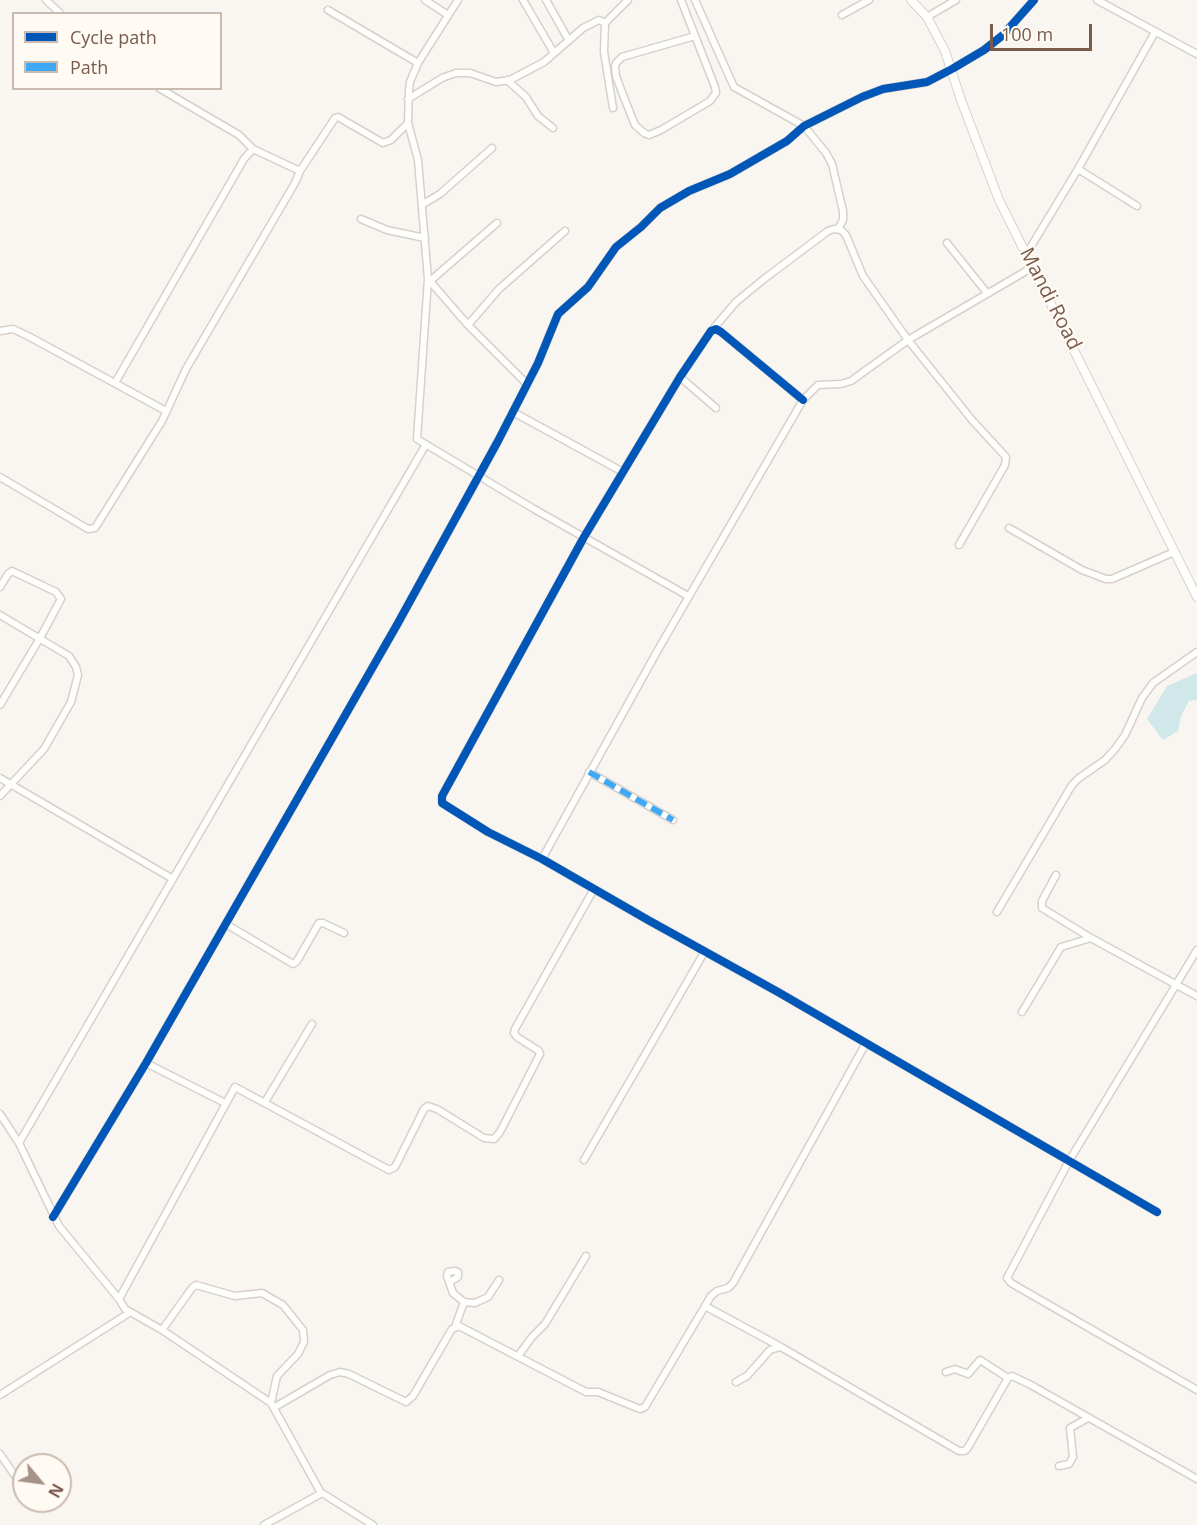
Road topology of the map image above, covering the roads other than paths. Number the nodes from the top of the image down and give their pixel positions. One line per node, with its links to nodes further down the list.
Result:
1 (46, 0): 15 (street)
2 (425, 0): 16 (street)
3 (458, 0): 16 (street)
4 (523, 0): 23 (street)
5 (546, 0): 22 (street)
6 (628, 0): 19 (street)
7 (681, 0): 21 (street)
8 (695, 0): 32 (street)
9 (869, 0): 17 (street)
10 (911, 0): 18 (street, Mandi Road)
11 (956, 0): 18 (street)
12 (1034, 0): 26 (street)
13 (1097, 0): 20 (street)
14 (328, 10): 25 (street)
15 (60, 12)
16 (448, 15): 25 (street)
17 (842, 15)
18 (927, 17): 26 (street, Mandi Road)
19 (605, 23): 22 (street); 30 (street)
20 (1155, 32): 24 (street); 36 (street)
21 (695, 36): 21 (street)
22 (568, 39): 23 (street)
23 (554, 53): 27 (street)
24 (1197, 54)
25 (418, 63): 29 (street)
26 (952, 69): 32 (street); 46 (street, Mandi Road)
27 (507, 80): 29 (street); 33 (street)
28 (162, 90): 35 (street)
29 (408, 99): 31 (street)
30 (613, 108)
31 (408, 123): 37 (street); 38 (street)
32 (804, 126): 42 (street); 56 (street)
33 (553, 128)
34 (492, 148): 38 (street)
35 (253, 149): 37 (street); 55 (street)
36 (1077, 169): 39 (street); 46 (street)
37 (300, 171): 59 (street)
38 (423, 204): 44 (street)
39 (1137, 206)
40 (361, 219): 44 (street)
41 (497, 223): 48 (street)
42 (838, 229): 51 (street); 53 (street)
43 (565, 231): 50 (street)
44 (425, 238): 48 (street)
45 (946, 243): 49 (street)
46 (1027, 253): 47 (street, Mandi Road)
47 (1033, 267): 49 (street); 68 (street, Mandi Road)
48 (429, 280): 50 (street); 61 (street)
49 (987, 293): 53 (street)
50 (468, 325): 56 (street)
51 (713, 329): 54 (street); 57 (street)
52 (0, 331): 55 (street)
53 (908, 340): 57 (street); 67 (street)
54 (680, 377): 58 (street); 62 (street)
55 (115, 383): 59 (street)
56 (527, 384): 60 (street)
57 (803, 400): 70 (street)
58 (716, 408)
59 (166, 411): 63 (street)
60 (513, 412): 62 (street); 64 (street)
61 (425, 446): 64 (street); 83 (street)
62 (623, 472): 66 (street)
63 (0, 477)
64 (479, 477): 66 (street); 86 (street)
65 (1009, 528): 68 (street)
66 (584, 537): 70 (street); 81 (street)
67 (959, 545)
68 (1174, 552): 71 (street, Mandi Road)
69 (0, 587): 73 (street)
70 (688, 596): 76 (street)
71 (1197, 597)
72 (0, 615): 73 (street)
73 (40, 638): 75 (street); 78 (street)
74 (1197, 652): 85 (street)
75 (0, 705)
76 (589, 772): 80 (street); 81 (street)
77 (0, 778): 78 (street)
78 (10, 784): 79 (street); 83 (street)
79 (0, 796)
80 (673, 820)
81 (542, 859): 84 (street)
82 (1056, 875): 88 (street)
83 (173, 879): 100 (street)
84 (594, 889): 89 (street); 97 (street)
85 (997, 912)
86 (226, 924): 87 (street); 96 (street)
87 (344, 933)
88 (1091, 938): 91 (street); 93 (street)
89 (705, 951): 95 (street); 101 (street)
90 (1197, 951): 91 (street)
91 (1176, 984): 92 (street); 102 (street)
92 (1197, 996)
93 (1022, 1012)
94 (312, 1024): 97 (street)
95 (866, 1042): 102 (street); 110 (street)
96 (146, 1063): 98 (street); 104 (street)
97 (265, 1102): 98 (street)
98 (225, 1103): 108 (street)
99 (0, 1114): 100 (street)
100 (19, 1143): 104 (street)
101 (584, 1160)
102 (1069, 1161): 103 (street); 119 (street)
103 (1157, 1212)
104 (53, 1217): 108 (street)
105 (586, 1256): 115 (street)
106 (499, 1280): 109 (street)
107 (450, 1282): 109 (street)
108 (119, 1299): 111 (street)
109 (464, 1302): 112 (street)
110 (705, 1306): 114 (street); 115 (street)
111 (129, 1313): 113 (street); 120 (street)
112 (455, 1327): 115 (street); 121 (street)
113 (162, 1330): 121 (street); 121 (street)
114 (781, 1347): 117 (street); 118 (street)
115 (518, 1356)
116 (946, 1372): 117 (street)
117 (1008, 1378): 122 (street)
118 (736, 1382)
119 (1197, 1390)
120 (0, 1395)
121 (273, 1405): 127 (street)
122 (1088, 1418): 124 (street); 126 (street)
123 (1, 1455): 125 (street)
124 (1059, 1466)
125 (12, 1471)
126 (1197, 1479)
127 (321, 1493): 128 (street); 129 (street)
128 (264, 1525)
129 (373, 1525)

